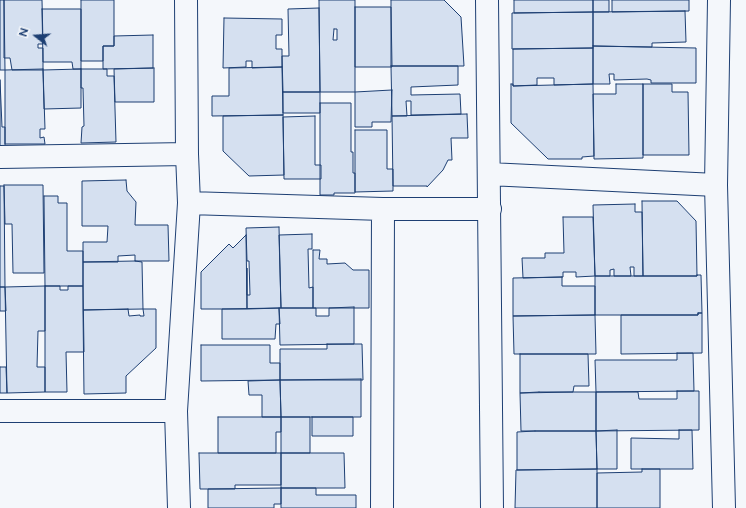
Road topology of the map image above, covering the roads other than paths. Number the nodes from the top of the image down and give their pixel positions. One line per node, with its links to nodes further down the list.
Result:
1 (186, 0): 4 (street)
2 (488, 0): 6 (street)
3 (718, 0): 7 (street)
4 (187, 154): 5 (street); 8 (street)
5 (0, 157)
6 (489, 174): 7 (street); 10 (street)
7 (716, 185): 16 (street)
8 (189, 203): 9 (street); 12 (street)
9 (383, 209): 10 (street); 14 (street)
10 (490, 209): 15 (street)
11 (0, 410): 12 (street)
12 (176, 411): 13 (street)
13 (179, 508)
14 (382, 508)
15 (492, 508)
16 (724, 508)

